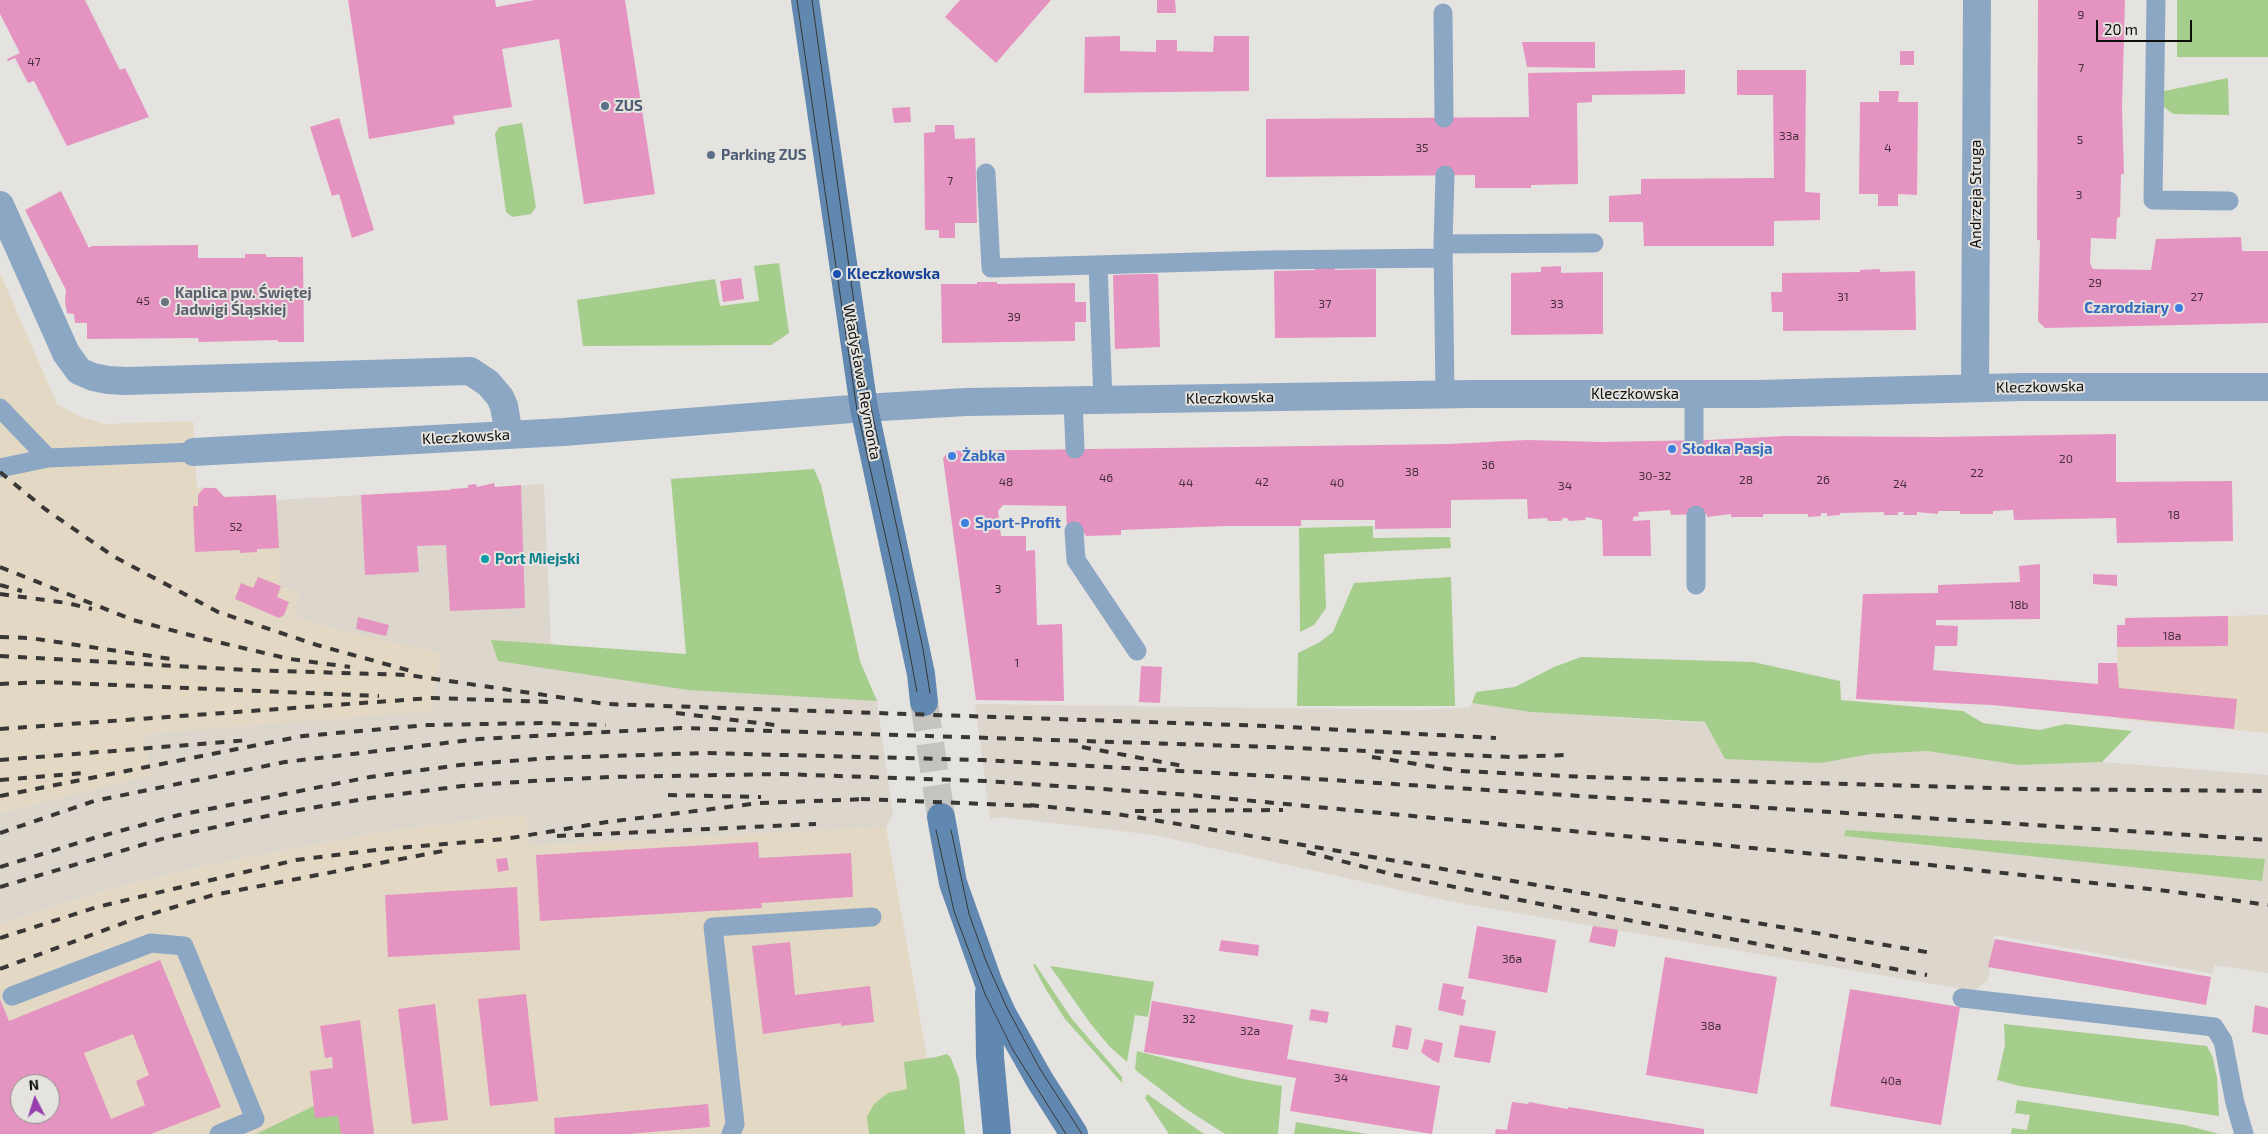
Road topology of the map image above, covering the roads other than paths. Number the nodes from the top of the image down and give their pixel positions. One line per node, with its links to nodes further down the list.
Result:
1 (805, 0): 20 (main road, Władysława Reymonta)
2 (1977, 0): 14 (street, Andrzeja Struga)
3 (2156, 0): 8 (lane)
4 (1443, 13): 5 (lane)
5 (1444, 118)
6 (986, 173): 12 (lane)
7 (1445, 176): 11 (lane)
8 (2228, 201)
9 (0, 205): 21 (street)
10 (1594, 243): 11 (lane)
11 (1443, 251): 12 (lane); 16 (lane)
12 (1098, 265): 18 (lane)
13 (2268, 387): 14 (street, Kleczkowska)
14 (1975, 388): 15 (street, Kleczkowska)
15 (1694, 394): 16 (street, Kleczkowska); 22 (lane)
16 (1445, 395): 18 (street, Kleczkowska)
17 (1073, 401): 18 (street, Kleczkowska); 20 (street, Kleczkowska); 23 (lane)
18 (1103, 401)
19 (0, 408): 25 (lane)
20 (864, 408): 21 (street, Kleczkowska); 31 (main road, Władysława Reymonta)
21 (509, 435): 24 (street, Kleczkowska)
22 (1694, 440)
23 (1075, 449)
24 (194, 452): 25 (lane)
25 (48, 458): 26 (lane)
26 (0, 468)
27 (1696, 515): 29 (lane)
28 (1074, 531): 30 (lane)
29 (1696, 585)
30 (1137, 651)
31 (924, 702)
32 (941, 817): 34 (main road)
33 (872, 917): 38 (lane)
34 (989, 984): 39 (main road); 40 (main road)
35 (12, 996): 37 (lane)
36 (1962, 998): 41 (lane)
37 (219, 1134)
38 (731, 1134)
39 (997, 1134)
40 (1074, 1134)
41 (2244, 1134)

